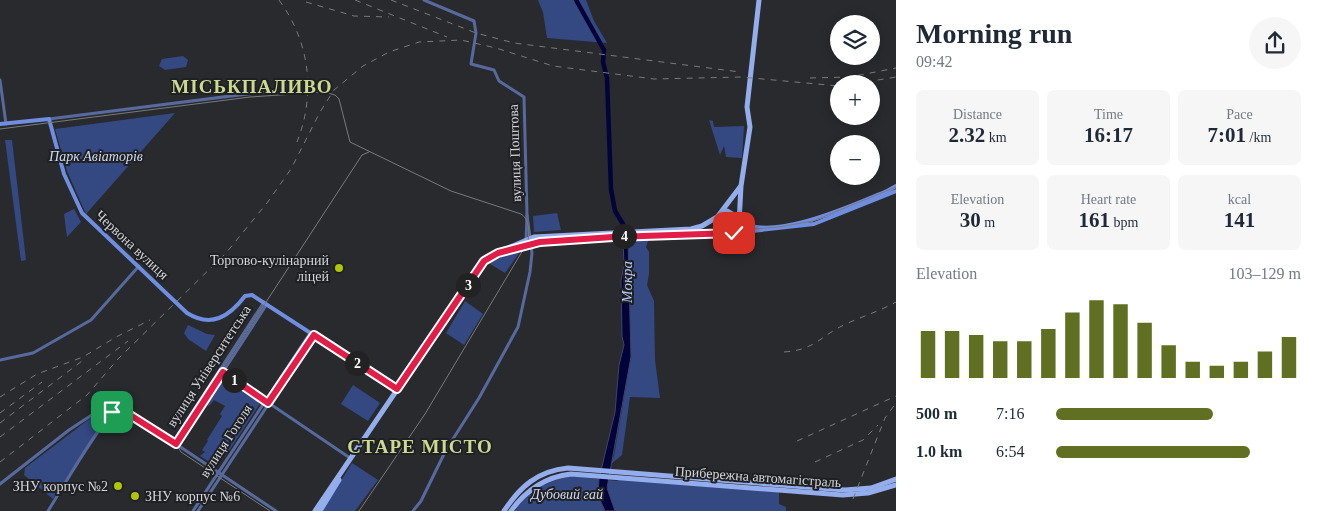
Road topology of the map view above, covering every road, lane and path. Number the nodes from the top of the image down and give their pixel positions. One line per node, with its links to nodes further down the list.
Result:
1 (424, 0): 10 (street, вулиця Поштова)
2 (758, 0): 8 (main road)
3 (0, 80): 7 (street)
4 (263, 92): 5 (street)
5 (49, 119): 7 (main road); 17 (main road, Червона вулиця)
6 (0, 124): 7 (main road)
7 (6, 124)
8 (741, 186): 11 (main road); 12 (main road)
9 (896, 188): 12 (main road); 14 (main road)
10 (527, 214): 16 (street, вулиця Поштова); 16 (street)
11 (718, 216): 12 (main road); 13 (main road); 15 (main road)
12 (739, 218): 14 (main road)
13 (634, 233): 15 (main road); 16 (main road)
14 (734, 233): 15 (main road)
15 (722, 234)
16 (528, 243): 22 (main road); 39 (street)
17 (139, 266): 18 (main road, Червона вулиця); 20 (street)
18 (266, 303): 19 (main road); 21 (street, вулиця Університетська)
19 (312, 334): 22 (main road); 23 (street, вулиця Гоголя)
20 (0, 360)
21 (222, 371): 23 (street); 25 (street, вулиця Університетська)
22 (397, 389): 26 (main road)
23 (267, 402): 26 (street); 28 (street, вулиця Гоголя)
24 (119, 408): 25 (street); 30 (street); 33 (street)
25 (174, 443): 28 (street)
26 (351, 458): 37 (main road); 38 (main road)
27 (586, 472): 32 (main road, Прибережна автомагістраль); 40 (main road); 41 (main road)
28 (220, 473): 34 (street, вулиця Гоголя); 35 (street, вулиця Гоголя); 36 (street)
29 (896, 479): 32 (main road, Прибережна автомагістраль)
30 (0, 484)
31 (896, 485): 32 (main road, Прибережна автомагістраль)
32 (789, 488)
33 (48, 511)
34 (193, 511)
35 (198, 511)
36 (276, 511)
37 (315, 511)
38 (320, 511)
39 (413, 511)
40 (504, 511)
41 (512, 511)

